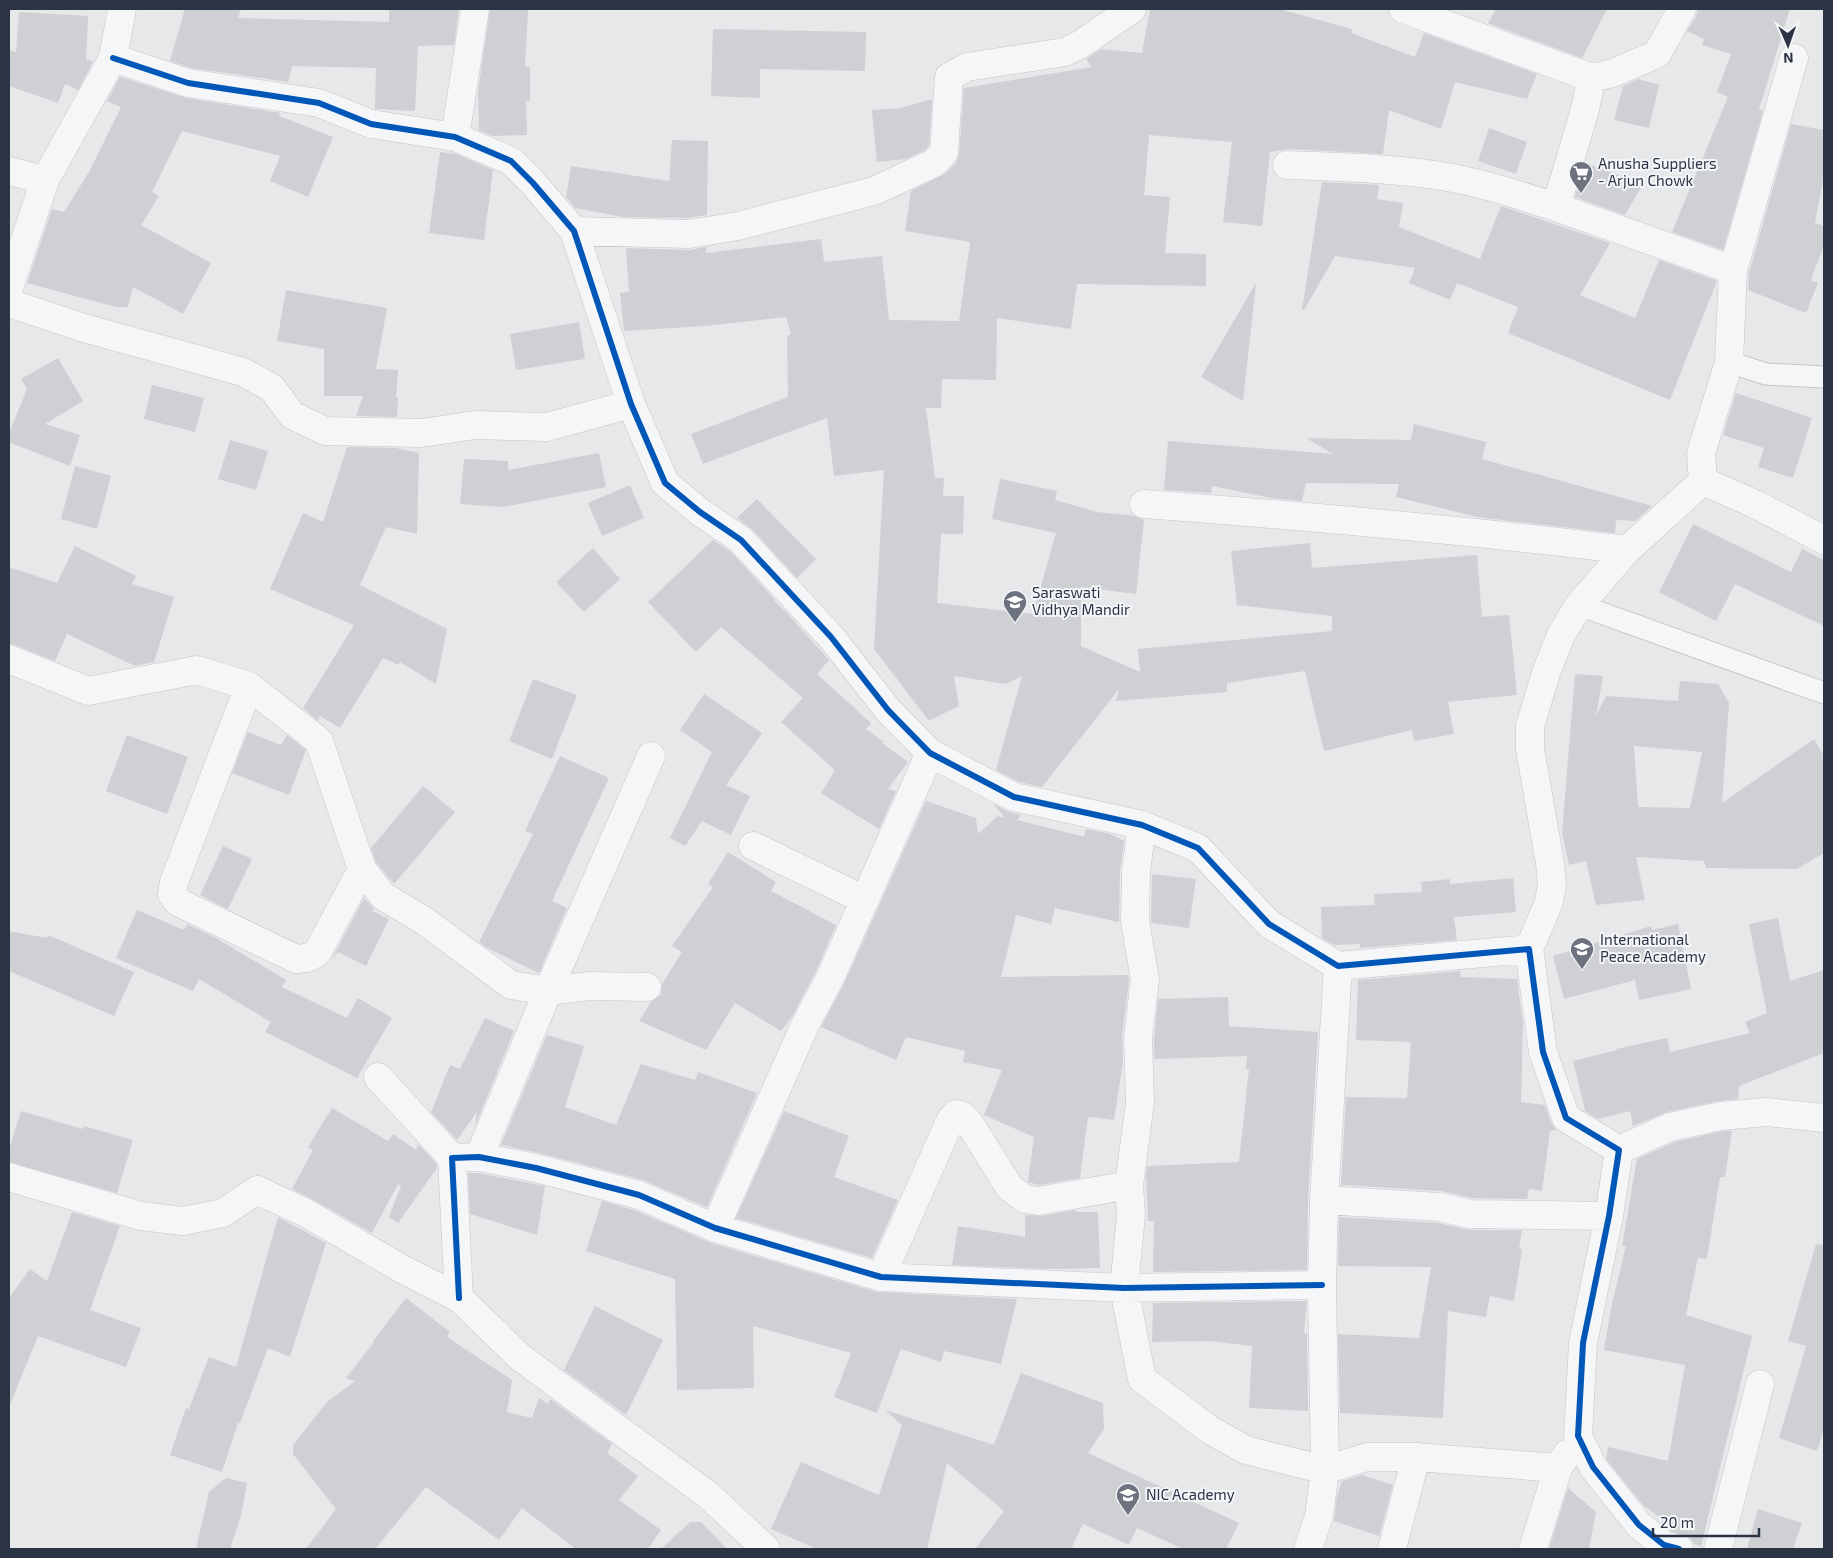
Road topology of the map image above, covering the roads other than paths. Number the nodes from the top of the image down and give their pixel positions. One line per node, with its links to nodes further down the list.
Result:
1 (122, 9): 6 (street)
2 (476, 9): 9 (street)
3 (1132, 9): 14 (street)
4 (1403, 9): 8 (street)
5 (1682, 9): 8 (street)
6 (113, 58): 9 (street); 12 (street)
7 (1794, 58): 15 (street)
8 (1592, 78): 13 (street)
9 (455, 137): 14 (street)
10 (1286, 165): 13 (street)
11 (9, 171): 12 (street)
12 (45, 180): 16 (street)
13 (1556, 207): 15 (street)
14 (574, 231): 20 (street)
15 (1733, 270): 18 (street)
16 (9, 288)
17 (9, 303): 20 (street)
18 (1729, 362): 19 (lane); 21 (street)
19 (1824, 377)
20 (631, 404): 29 (street)
21 (1703, 481): 23 (street); 24 (street)
22 (1144, 504): 24 (street)
23 (1824, 540)
24 (1627, 550): 25 (street)
25 (1579, 605): 28 (lane); 35 (street)
26 (9, 659): 27 (street)
27 (249, 686): 33 (street); 33 (street)
28 (1824, 693)
29 (930, 753): 31 (street); 34 (street)
30 (651, 756): 38 (street)
31 (1142, 825): 36 (street); 45 (street)
32 (753, 846): 34 (street)
33 (362, 869): 38 (street)
34 (865, 900): 48 (street)
35 (1529, 949): 36 (street); 41 (street)
36 (1338, 966): 46 (street)
37 (647, 987): 38 (street)
38 (548, 991): 42 (street)
39 (378, 1077): 43 (street)
40 (1824, 1118): 41 (street)
41 (1619, 1150): 47 (street)
42 (479, 1157): 43 (street); 48 (street)
43 (452, 1158): 52 (street)
44 (9, 1177): 52 (street)
45 (1129, 1185): 49 (street); 51 (street)
46 (1324, 1200): 47 (street); 50 (street)
47 (1609, 1216): 54 (street)
48 (715, 1228): 49 (street)
49 (881, 1277): 51 (street)
50 (1322, 1285): 51 (street); 57 (street)
51 (1124, 1288): 57 (street)
52 (458, 1298): 58 (street)
53 (1760, 1384): 63 (street)
54 (1578, 1436): 56 (street); 62 (street)
55 (1416, 1457): 56 (street); 57 (street); 60 (street)
56 (1558, 1468): 61 (street)
57 (1325, 1470): 59 (street)
58 (766, 1549)
59 (1308, 1549)
60 (1392, 1549)
61 (1533, 1549)
62 (1680, 1549)
63 (1718, 1549)

